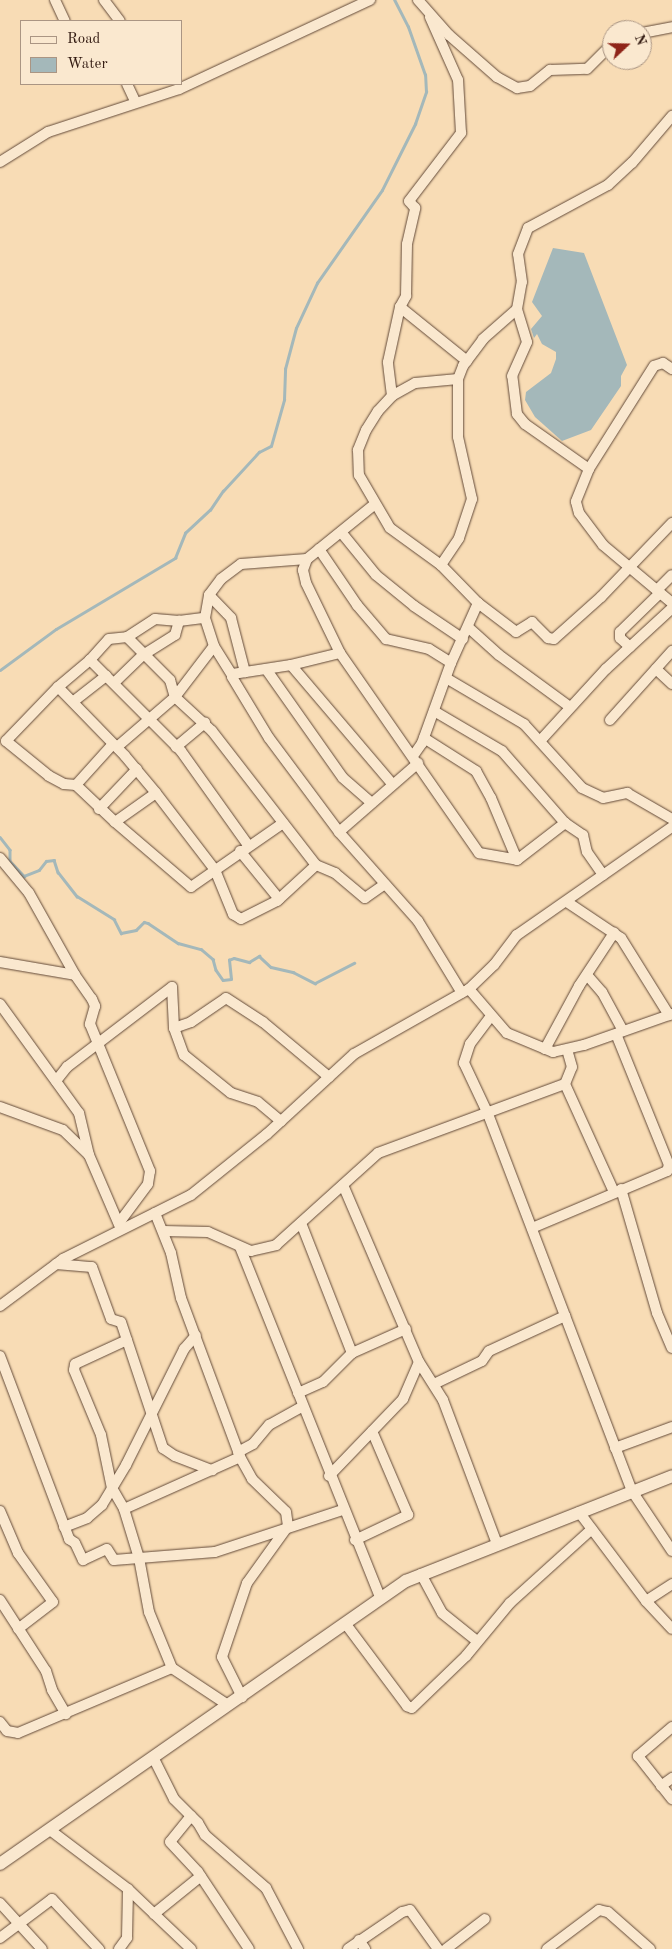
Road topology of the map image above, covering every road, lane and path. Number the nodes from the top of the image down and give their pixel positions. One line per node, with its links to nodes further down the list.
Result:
1 (56, 0): 6 (street)
2 (104, 0): 7 (street)
3 (370, 0): 11 (street)
4 (418, 0): 5 (street)
5 (430, 17): 10 (street); 17 (street)
6 (65, 20)
7 (119, 20)
8 (672, 27): 9 (street)
9 (652, 31)
10 (602, 54)
11 (182, 84)
12 (127, 85): 14 (street)
13 (177, 86): 14 (street)
14 (135, 101): 16 (street)
15 (672, 116): 18 (street)
16 (0, 162)
17 (400, 307): 19 (street); 22 (street)
18 (517, 309): 19 (street); 23 (street)
19 (467, 361): 21 (street)
20 (672, 369): 23 (street)
21 (458, 380): 22 (street); 29 (street)
22 (392, 396): 24 (street)
23 (589, 469): 30 (street)
24 (375, 504): 26 (street); 29 (street)
25 (672, 523): 30 (street)
26 (341, 532): 27 (street); 41 (street)
27 (318, 549): 28 (street); 48 (street)
28 (307, 558): 33 (street); 45 (street)
29 (441, 565): 34 (street)
30 (629, 566): 32 (street); 34 (street)
31 (672, 575): 32 (street)
32 (658, 592): 35 (street); 43 (street)
33 (209, 595): 37 (street); 52 (street)
34 (478, 603): 39 (street)
35 (672, 603)
36 (672, 608): 43 (street)
37 (205, 618): 38 (street); 42 (street)
38 (179, 621): 40 (street); 46 (street)
39 (469, 628): 41 (street); 60 (street)
40 (127, 637): 46 (street); 47 (street)
41 (463, 639): 48 (street)
42 (214, 646): 53 (street); 58 (street)
43 (630, 647): 60 (street)
44 (672, 651): 51 (street)
45 (340, 653): 49 (street); 69 (street)
46 (143, 655): 55 (street); 58 (street)
47 (90, 660): 55 (street); 57 (street)
48 (451, 664): 54 (street)
49 (291, 665): 50 (street); 72 (street)
50 (266, 669): 52 (street); 74 (street)
51 (656, 669): 56 (street); 63 (street)
52 (245, 672): 53 (street)
53 (232, 675): 81 (street)
54 (446, 678): 61 (street); 66 (street)
55 (110, 679): 59 (street); 62 (street)
56 (672, 684)
57 (58, 687): 59 (street); 71 (street)
58 (176, 697): 62 (street); 64 (street)
59 (74, 701): 67 (street)
60 (570, 707): 66 (street)
61 (434, 711): 65 (street); 79 (street)
62 (149, 718): 67 (street); 68 (street)
63 (610, 720)
64 (204, 723): 68 (street); 78 (street)
65 (424, 738): 69 (street); 84 (street)
66 (540, 741): 76 (street)
67 (115, 746): 70 (street); 71 (street)
68 (176, 747): 82 (street)
69 (415, 759): 72 (street); 84 (street)
70 (137, 769): 73 (street); 75 (street)
71 (76, 785): 75 (street)
72 (393, 785): 74 (street)
73 (156, 793): 77 (street); 86 (street)
74 (372, 803): 81 (street)
75 (99, 809): 77 (street)
76 (672, 819)
77 (115, 822): 86 (street)
78 (282, 823): 82 (street); 85 (street)
79 (566, 823): 84 (street); 87 (street)
80 (672, 827): 87 (street)
81 (339, 832): 88 (street)
82 (244, 848): 86 (street); 89 (street)
83 (0, 858): 93 (street)
84 (517, 860)
85 (316, 865): 88 (street); 89 (street)
86 (214, 870): 89 (street)
87 (604, 875): 90 (street)
88 (385, 884): 95 (street)
89 (279, 899)
90 (567, 902): 91 (street); 95 (street)
91 (614, 933): 94 (street); 97 (street)
92 (2, 960): 93 (street)
93 (75, 975): 101 (street)
94 (587, 975): 100 (street); 102 (street)
95 (465, 991): 98 (street); 104 (street)
96 (0, 1004): 105 (street)
97 (671, 1014): 100 (street)
98 (491, 1016): 102 (street); 108 (street)
99 (174, 1028): 101 (street); 104 (street); 109 (street)
100 (620, 1032): 103 (street); 112 (street)
101 (98, 1043): 105 (street); 115 (street)
102 (545, 1049): 103 (street)
103 (567, 1050): 106 (street)
104 (329, 1077): 109 (street)
105 (56, 1081): 110 (street)
106 (565, 1084): 108 (street); 112 (street)
107 (0, 1107): 110 (street)
108 (488, 1114): 111 (street); 116 (street)
109 (281, 1121): 113 (street)
110 (89, 1155): 115 (street)
111 (343, 1185): 114 (street); 122 (street)
112 (618, 1190): 116 (street); 125 (street)
113 (155, 1213): 115 (street); 117 (street)
114 (301, 1223): 118 (street); 126 (street)
115 (120, 1226): 119 (street)
116 (532, 1228): 121 (street)
117 (163, 1231): 118 (street); 123 (street)
118 (240, 1247): 130 (street)
119 (56, 1264): 120 (street); 124 (street)
120 (0, 1306)
121 (565, 1316): 129 (street); 135 (street)
122 (406, 1329): 126 (street); 128 (street)
123 (196, 1335): 132 (street); 136 (street)
124 (127, 1340): 132 (street); 140 (street)
125 (672, 1348)
126 (352, 1353): 130 (street)
127 (0, 1356): 147 (street)
128 (419, 1362): 129 (street); 134 (street)
129 (436, 1384): 150 (street)
130 (298, 1394): 131 (street)
131 (302, 1407): 136 (street); 138 (street)
132 (151, 1413): 137 (street); 140 (street)
133 (672, 1427): 135 (street)
134 (372, 1431): 138 (street); 149 (street)
135 (615, 1448): 141 (street)
136 (239, 1454): 137 (street); 146 (street)
137 (212, 1470): 142 (street)
138 (329, 1476): 143 (street)
139 (671, 1479): 141 (street)
140 (112, 1488): 142 (street); 147 (street)
141 (632, 1491): 145 (street); 151 (street)
142 (124, 1509): 152 (street)
143 (343, 1510): 146 (street); 149 (street)
144 (0, 1511): 159 (street)
145 (579, 1512): 148 (street); 150 (street)
146 (288, 1526): 152 (street); 163 (street)
147 (64, 1527): 152 (street)
148 (592, 1529): 157 (street); 161 (street)
149 (354, 1540): 155 (street)
150 (497, 1544): 153 (street)
151 (672, 1551)
152 (139, 1558): 162 (street)
153 (421, 1574): 155 (street); 161 (street)
154 (672, 1584): 157 (street)
155 (381, 1599): 158 (street)
156 (0, 1600): 159 (street)
157 (646, 1601): 160 (street)
158 (345, 1623): 161 (street); 163 (street)
159 (18, 1629): 165 (street)
160 (672, 1629)
161 (477, 1641)
162 (172, 1668): 164 (street); 165 (street)
163 (242, 1697): 164 (street)
164 (228, 1705): 168 (street)
165 (66, 1714): 166 (street)
166 (0, 1722)
167 (672, 1727): 170 (street)
168 (155, 1755): 172 (street); 173 (street)
169 (672, 1778): 170 (street)
170 (661, 1786): 171 (street)
171 (672, 1799)
172 (191, 1816): 175 (street); 188 (street)
173 (50, 1830): 174 (street); 176 (street)
174 (0, 1864)
175 (201, 1876): 178 (street); 187 (street)
176 (128, 1889): 178 (street); 185 (street)
177 (0, 1904): 180 (street)
178 (154, 1914): 186 (street)
179 (486, 1919): 191 (street)
180 (18, 1924): 181 (street); 183 (street); 184 (street)
181 (0, 1938)
182 (362, 1945): 189 (street); 190 (street)
183 (42, 1949)
184 (99, 1949)
185 (120, 1949)
186 (191, 1949)
187 (249, 1949)
188 (298, 1949)
189 (348, 1949)
190 (438, 1949)
191 (446, 1949)
192 (548, 1949): 193 (street)
193 (650, 1949)

